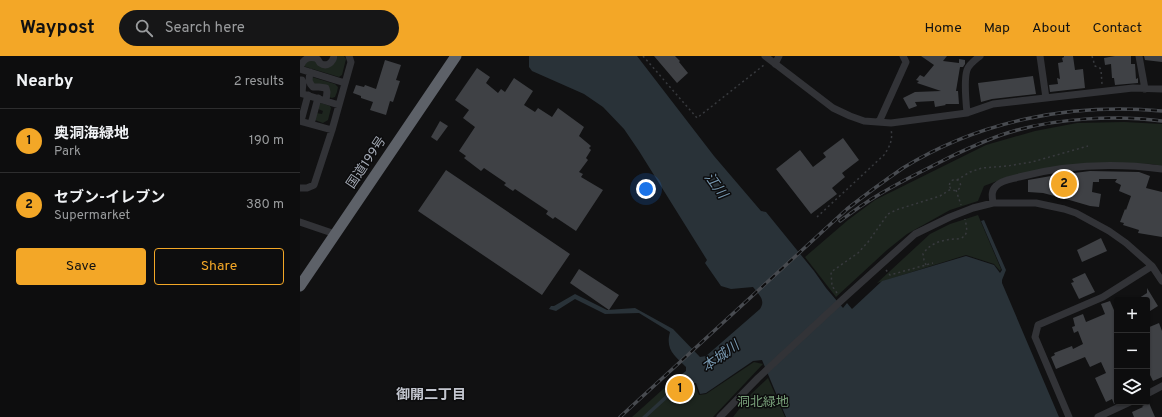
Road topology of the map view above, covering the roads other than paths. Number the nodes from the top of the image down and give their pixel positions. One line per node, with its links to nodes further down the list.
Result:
1 (334, 56): 11 (street)
2 (349, 56): 14 (street)
3 (456, 56): 31 (highway, 国道199号)
4 (779, 56): 10 (street)
5 (980, 56): 22 (street)
6 (1040, 56): 19 (street)
7 (1139, 56): 15 (street)
8 (906, 57): 24 (street)
9 (765, 60): 10 (street)
10 (775, 64): 24 (street)
11 (300, 68): 12 (street)
12 (310, 72): 14 (street); 20 (street)
13 (300, 80): 17 (street)
14 (345, 83): 21 (street)
15 (1145, 88): 16 (street); 19 (street)
16 (1162, 89)
17 (303, 94): 18 (street); 23 (street)
18 (318, 98): 20 (street); 25 (street)
19 (1046, 98): 22 (street)
20 (326, 101): 21 (street)
21 (339, 105): 26 (street)
22 (967, 113): 24 (street)
23 (300, 121): 25 (street)
24 (879, 122)
25 (311, 124): 26 (street)
26 (332, 130): 28 (street)
27 (1162, 169): 29 (street)
28 (300, 188)
29 (993, 203): 32 (street); 38 (street)
30 (300, 222): 31 (street)
31 (335, 234): 34 (highway, 国道199号)
32 (1152, 266): 33 (street); 39 (street)
33 (1162, 281)
34 (300, 286)
35 (1162, 386): 36 (street)
36 (1150, 392)
37 (1124, 405): 40 (street)
38 (720, 417)
39 (1069, 417)
40 (1098, 417)

